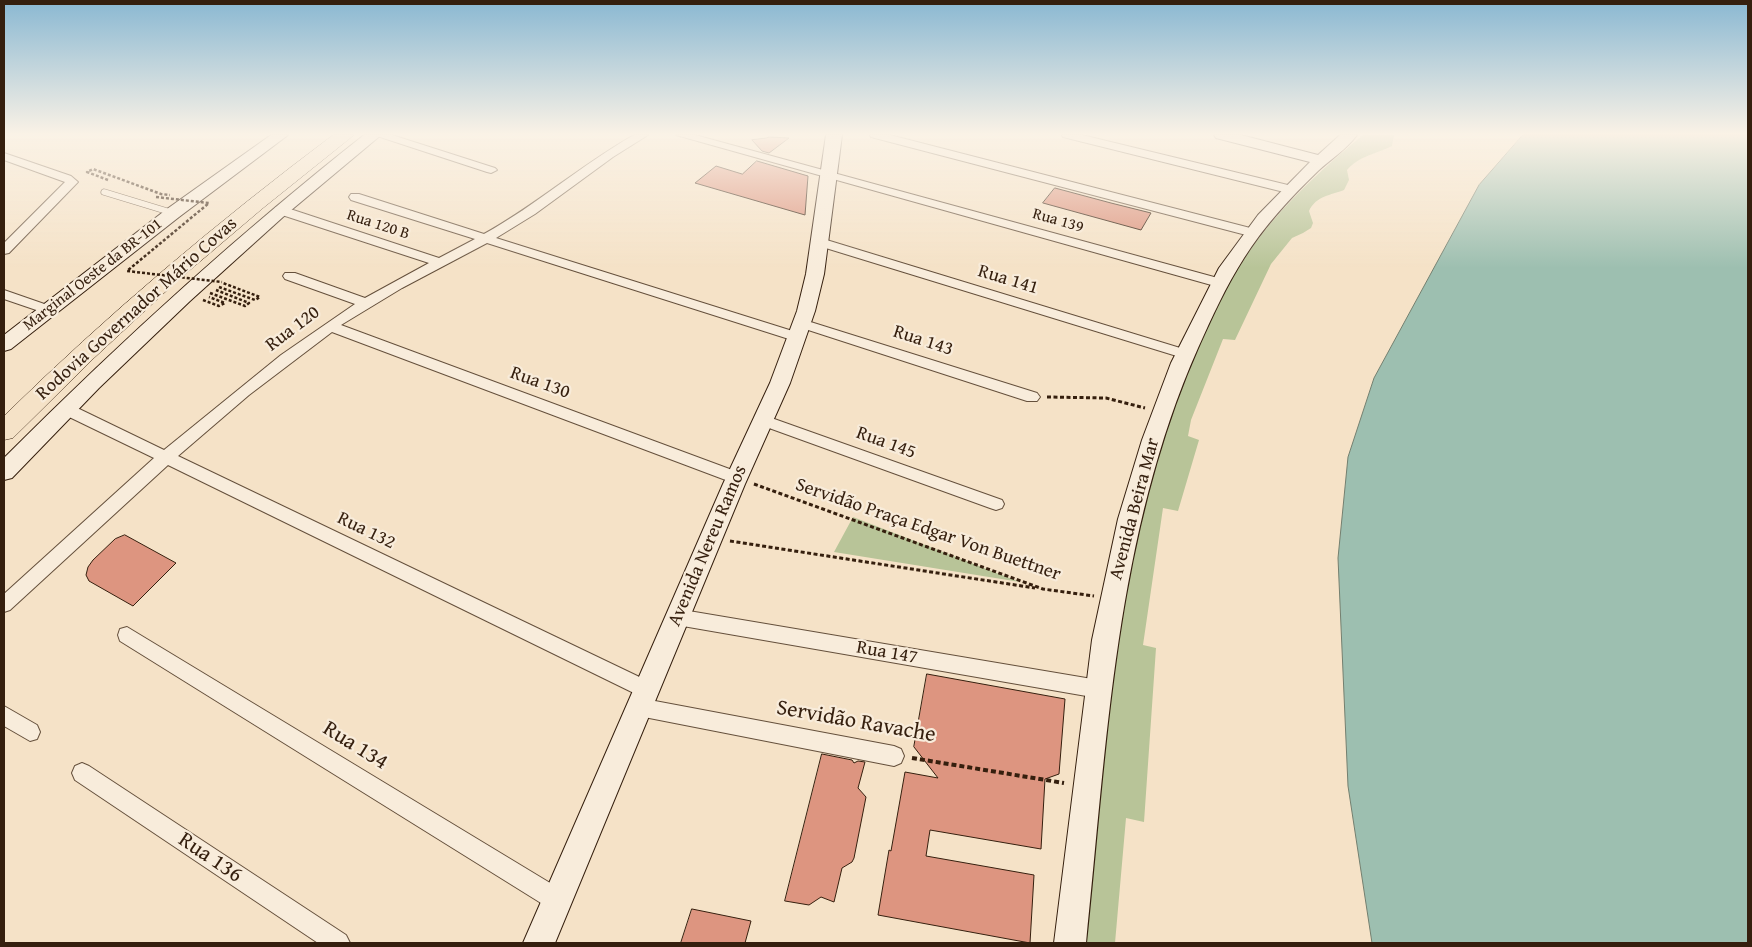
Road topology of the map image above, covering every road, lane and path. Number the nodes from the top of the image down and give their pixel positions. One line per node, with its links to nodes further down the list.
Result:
1 (68, 179): 25 (street)
2 (108, 179): 14 (path)
3 (120, 179): 19 (path)
4 (219, 179): 19 (main road, Marginal Oeste da BR-101)
5 (270, 179): 38 (highway, Rodovia Governador Mário Covas)
6 (286, 179): 42 (highway, Rodovia Governador Mário Covas)
7 (319, 179): 20 (main road)
8 (576, 179): 23 (street, Rua 120)
9 (828, 179): 24 (main road, Avenida Nereu Ramos)
10 (848, 179): 28 (street, Rua 139)
11 (1046, 179): 22 (street)
12 (1248, 179): 15 (street)
13 (1302, 179): 15 (main road, Avenida Beira Mar)
14 (113, 181)
15 (1292, 190): 22 (main road, Avenida Beira Mar)
16 (104, 192): 21 (lane)
17 (156, 197): 29 (path, bridge)
18 (355, 197): 23 (street, Rua 143)
19 (193, 198): 21 (main road, Marginal Oeste da BR-101)
20 (280, 210): 26 (street, Rua 120 B); 29 (main road)
21 (173, 213): 32 (main road, Marginal Oeste da BR-101)
22 (1254, 233): 28 (main road, Avenida Beira Mar)
23 (486, 239): 26 (street, Rua 120); 34 (street, Rua 143)
24 (820, 242): 34 (main road, Avenida Nereu Ramos); 36 (street, Rua 141)
25 (4, 250)
26 (438, 262): 31 (street, Rua 120)
27 (290, 276): 31 (street)
28 (1220, 283): 36 (main road, Avenida Beira Mar)
29 (203, 289): 39 (main road)
30 (4, 294): 32 (street)
31 (366, 303): 33 (street, Rua 120)
32 (48, 310): 35 (main road, Marginal Oeste da BR-101)
33 (330, 326): 43 (street, Rua 120); 45 (street, Rua 130)
34 (799, 330): 37 (street, Rua 143); 41 (main road, Avenida Nereu Ramos)
35 (4, 345)
36 (1185, 354): 40 (main road, Avenida Beira Mar)
37 (1032, 397): 40 (path)
38 (4, 407)
39 (66, 409): 43 (street, Rua 132); 44 (main road)
40 (1162, 412): 49 (main road, Avenida Beira Mar)
41 (763, 420): 45 (main road, Avenida Nereu Ramos); 46 (street, Rua 145)
42 (4, 430)
43 (165, 457): 50 (street, Rua 120); 54 (street, Rua 132)
44 (4, 472)
45 (737, 478): 47 (main road, Avenida Nereu Ramos); 48 (path, Servidão Praça Edgar Von Buettner)
46 (996, 504)
47 (711, 538): 48 (path); 51 (main road, Avenida Nereu Ramos)
48 (1043, 589): 49 (path, Servidão Praça Edgar Von Buettner)
49 (1112, 599): 53 (main road, Avenida Beira Mar)
50 (4, 605)
51 (677, 617): 53 (street, Rua 147); 54 (main road, Avenida Nereu Ramos)
52 (128, 634): 60 (street, Rua 134)
53 (1098, 689): 63 (main road, Avenida Beira Mar)
54 (643, 699): 57 (street, Servidão Ravache); 60 (main road, Avenida Nereu Ramos)
55 (4, 715): 56 (street)
56 (30, 732)
57 (894, 756): 59 (path, Servidão Ravache)
58 (82, 773): 61 (street, Rua 136)
59 (1064, 783)
60 (557, 900): 62 (main road, Avenida Nereu Ramos)
61 (338, 943)
62 (539, 943)
63 (1070, 943)

